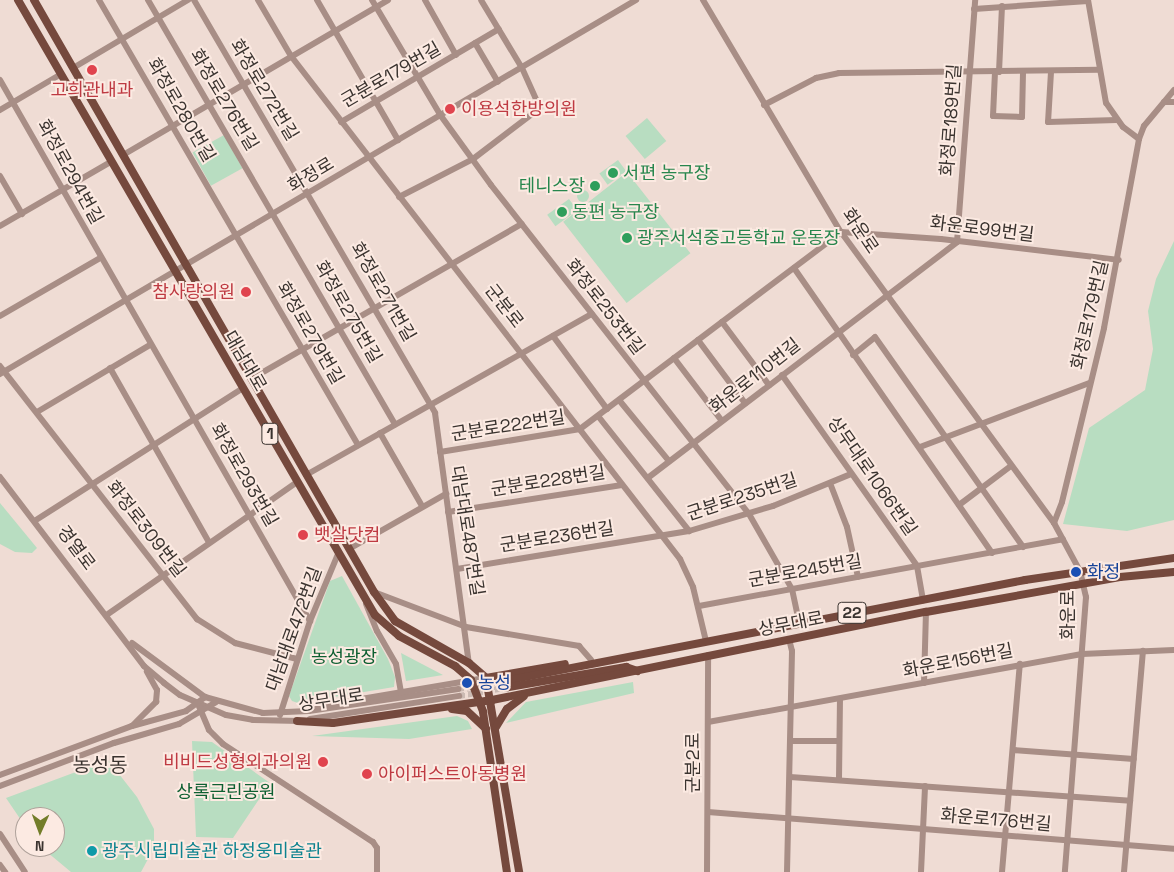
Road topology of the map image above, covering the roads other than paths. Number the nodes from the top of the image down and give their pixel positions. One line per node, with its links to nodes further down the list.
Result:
1 (18, 0): 34 (main road, 대남대로 / 1)
2 (34, 0): 27 (main road, 대남대로 / 1)
3 (99, 0): 23 (street, 화정로280번길)
4 (148, 0): 20 (street, 화정로276번길)
5 (188, 0): 20 (street)
6 (194, 0): 38 (street, 화정로272번길)
7 (258, 0): 26 (street, 군분로)
8 (317, 0): 22 (street)
9 (372, 0): 18 (street, 화정로253번길)
10 (388, 0): 18 (street)
11 (425, 0): 25 (street, 군분로179번길)
12 (482, 0): 21 (street)
13 (636, 0): 28 (street, 화정로)
14 (975, 0): 19 (street, 화정로189번길)
15 (1088, 0): 17 (street); 29 (street)
16 (704, 1): 45 (street, 화운로)
17 (1002, 6): 19 (street); 31 (street)
18 (376, 7): 22 (street); 35 (street, 화정로253번길)
19 (974, 9): 30 (street, 화정로189번길)
20 (158, 18): 23 (street); 44 (street, 화정로276번길)
21 (499, 29): 24 (street, 군분로179번길); 28 (street)
22 (335, 31): 26 (street); 41 (street)
23 (122, 39): 27 (street); 50 (street, 화정로280번길)
24 (475, 44): 25 (street, 군분로179번길); 37 (street)
25 (456, 55): 35 (street, 군분로179번길)
26 (291, 56): 38 (street); 49 (street, 군분로)
27 (73, 68): 53 (main road, 대남대로 / 1)
28 (522, 68): 37 (street, 화정로); 55 (street)
29 (1099, 70): 32 (street); 48 (street)
30 (969, 72): 31 (street); 45 (street); 67 (street, 화정로189번길)
31 (997, 72): 33 (street); 33 (street)
32 (1051, 72): 33 (street); 48 (street)
33 (1023, 73)
34 (61, 74): 40 (street); 56 (main road, 대남대로 / 1)
35 (417, 77): 41 (street, 군분로179번길); 47 (street, 화정로253번길)
36 (0, 80): 40 (street, 화정로294번길)
37 (498, 82): 47 (street, 화정로)
38 (242, 85): 44 (street); 59 (street, 화정로272번길)
39 (1174, 90): 42 (street, 화정로179번길)
40 (13, 102): 46 (street); 58 (street, 화정로294번길)
41 (376, 102): 49 (street, 군분로179번길); 52 (street)
42 (1164, 102): 43 (street); 51 (street, 화정로179번길)
43 (1174, 102)
44 (209, 104): 50 (street); 62 (street, 화정로276번길)
45 (764, 105): 65 (street, 화운로)
46 (0, 110)
47 (441, 116): 52 (street, 화정로); 55 (street, 화정로253번길)
48 (1117, 120): 51 (street)
49 (341, 122): 54 (street, 군분로)
50 (172, 126): 53 (street); 66 (street, 화정로280번길)
51 (1139, 139): 69 (street, 화정로179번길)
52 (398, 140): 54 (street, 화정로)
53 (123, 155): 70 (main road, 대남대로 / 1)
54 (369, 157): 59 (street, 화정로); 60 (street, 군분로)
55 (473, 159): 60 (street); 63 (street, 화정로253번길)
56 (112, 161): 58 (street); 73 (main road, 대남대로 / 1)
57 (0, 176): 61 (street)
58 (62, 190): 61 (street); 68 (street, 화정로294번길)
59 (310, 194): 62 (street, 화정로); 76 (street, 화정로271번길)
60 (399, 196): 71 (street, 군분로)
61 (22, 214): 64 (street)
62 (274, 214): 66 (street, 화정로); 80 (street, 화정로275번길)
63 (522, 224): 71 (street); 77 (street, 화정로253번길)
64 (0, 226)
65 (842, 232): 67 (street, 화운로99번길); 72 (street); 74 (street, 화운로)
66 (236, 235): 70 (street, 화정로); 85 (street, 화정로279번길)
67 (957, 242): 69 (street, 화운로99번길); 74 (street, 화운로110번길)
68 (100, 258): 75 (street, 화정로294번길); 78 (street)
69 (1119, 260): 94 (street, 화정로179번길)
70 (186, 264): 73 (street, 화정로); 92 (main road, 대남대로 / 1)
71 (453, 265): 76 (street); 86 (street, 군분로)
72 (794, 268): 79 (street); 81 (street)
73 (175, 270): 75 (street, 화정로); 96 (main road, 대남대로 / 1)
74 (886, 295): 81 (street, 화운로110번길); 106 (street, 화운로)
75 (124, 300): 84 (street, 화정로293번길); 90 (street, 화정로)
76 (374, 308): 80 (street); 99 (street, 화정로271번길)
77 (592, 314): 82 (street); 93 (street, 화정로253번길)
78 (0, 316)
79 (722, 322): 83 (street); 95 (street)
80 (340, 328): 85 (street); 105 (street, 화정로275번길)
81 (836, 333): 87 (street); 91 (street, 화운로110번길)
82 (552, 336): 86 (street); 100 (street)
83 (698, 340): 88 (street); 98 (street)
84 (150, 345): 89 (street); 103 (street, 화정로293번길)
85 (303, 350): 92 (street); 112 (street, 화정로279번길)
86 (522, 354): 99 (street); 107 (street, 군분로)
87 (853, 355): 109 (street); 113 (street)
88 (674, 358): 93 (street); 104 (street)
89 (110, 368): 101 (street); 111 (street)
90 (1, 371): 101 (street, 화정로309번길)
91 (782, 374): 95 (street, 화운로110번길); 117 (street, 상무대로1066번길)
92 (251, 379): 118 (main road, 대남대로 / 1)
93 (644, 381): 97 (street); 110 (street, 화정로253번길)
94 (1089, 383): 106 (street); 133 (street, 화정로179번길)
95 (769, 384): 98 (street, 화운로110번길)
96 (243, 388): 103 (street); 121 (main road, 대남대로 / 1)
97 (619, 400): 100 (street); 115 (street)
98 (745, 403): 104 (street, 화운로110번길)
99 (431, 404): 105 (street); 114 (street, 대남대로487번길)
100 (607, 409): 102 (street)
101 (37, 412): 123 (street, 화정로309번길)
102 (598, 416): 107 (street); 120 (street)
103 (194, 420): 111 (street); 131 (street, 화정로293번길)
104 (722, 421): 110 (street, 화운로110번길)
105 (396, 424): 108 (street)
106 (980, 424): 109 (street); 116 (street, 화운로)
107 (580, 429): 114 (street, 군분로222번길); 124 (street, 군분로)
108 (380, 433): 112 (street); 128 (street)
109 (946, 436): 113 (street); 125 (street)
110 (693, 443): 115 (street, 화운로110번길); 130 (street, 화정로253번길)
111 (154, 445): 123 (street); 137 (street)
112 (358, 445): 118 (street)
113 (920, 446): 127 (street)
114 (440, 452): 126 (street, 대남대로487번길)
115 (669, 461): 120 (street, 화운로110번길)
116 (1011, 466): 125 (street); 133 (street, 화운로)
117 (851, 474): 122 (street, 군분로235번길); 143 (street, 상무대로1066번길)
118 (306, 475): 139 (main road, 대남대로 / 1)
119 (0, 477): 132 (street, 경열로)
120 (648, 477): 134 (street)
121 (298, 482): 131 (street); 141 (main road, 대남대로 / 1)
122 (830, 483): 130 (street, 군분로235번길); 148 (street)
123 (92, 484): 132 (street); 147 (street, 화정로309번길)
124 (622, 484): 129 (street, 군분로228번길); 135 (street, 군분로)
125 (982, 488): 127 (street); 138 (street)
126 (446, 494): 128 (street); 129 (street, 대남대로487번길)
127 (960, 505): 140 (street)
128 (422, 506): 139 (street)
129 (448, 512): 144 (street, 대남대로487번길)
130 (749, 514): 134 (street, 군분로235번길); 150 (street, 화정로253번길)
131 (249, 515): 137 (street); 157 (street, 화정로293번길)
132 (36, 520): 156 (street, 경열로)
133 (1054, 524): 136 (street, 화운로)
134 (689, 531): 135 (street, 군분로235번길)
135 (662, 536): 144 (street, 군분로236번길); 154 (street, 군분로)
136 (1063, 539): 138 (street, 군분로245번길); 145 (street, 화운로)
137 (209, 542): 147 (street)
138 (1023, 547): 140 (street, 군분로245번길)
139 (349, 549): 151 (main road, 대남대로 / 1)
140 (992, 553): 143 (street, 군분로245번길)
141 (338, 554): 152 (main road, 대남대로 / 1); 157 (street, 대남대로472번길)
142 (1174, 558): 145 (main road, 상무대로 / 22)
143 (917, 566): 148 (street, 군분로245번길); 153 (street, 상무대로1066번길)
144 (457, 569): 159 (street, 대남대로487번길)
145 (1080, 571): 149 (street, 화운로); 153 (main road, 상무대로 / 22)
146 (1174, 572): 149 (main road, 상무대로 / 22)
147 (162, 574): 156 (street); 168 (street, 화정로309번길)
148 (858, 577): 150 (street, 군분로245번길)
149 (1084, 584): 155 (main road, 상무대로 / 22); 165 (street, 화운로)
150 (792, 589): 154 (street, 군분로245번길); 158 (street, 화정로253번길)
151 (374, 592): 159 (street); 170 (main road, 대남대로 / 1)
152 (365, 598): 175 (main road, 대남대로 / 1); 177 (street)
153 (923, 600): 158 (main road, 상무대로 / 22)
154 (698, 606): 162 (street, 군분로)
155 (926, 612): 161 (main road, 상무대로 / 22); 176 (street)
156 (108, 614): 160 (street, 경열로)
157 (310, 621): 168 (street, 대남대로472번길)
158 (799, 623): 162 (main road, 상무대로 / 22)
159 (466, 627): 169 (street); 170 (street, 대남대로487번길)
160 (126, 639): 172 (street, 경열로); 179 (street, 경열로)
161 (789, 639): 166 (main road, 상무대로 / 22); 185 (street)
162 (706, 641): 167 (main road, 상무대로 / 22)
163 (1174, 650): 164 (street, 화운로156번길)
164 (1143, 651): 165 (street, 화운로156번길); 198 (street)
165 (1082, 654): 171 (street, 화운로156번길); 197 (street, 화운로)
166 (708, 655): 173 (main road, 상무대로 / 22); 190 (street, 군분2로)
167 (626, 658): 169 (main road, 22); 173 (main road, 상무대로)
168 (297, 659): 188 (street, 대남대로472번길)
169 (591, 660): 174 (main road, 22)
170 (469, 663): 174 (main road, 대남대로 / 1)
171 (1020, 664): 176 (street, 화운로156번길); 196 (street)
172 (144, 666): 184 (street, 경열로); 191 (street)
173 (637, 671): 178 (main road, 22)
174 (486, 678): 175 (street, 상무대로); 181 (main road)
175 (471, 680): 177 (street, 상무대로); 183 (main road, 대남대로 / 1)
176 (924, 683): 180 (street, 화운로156번길)
177 (401, 691): 188 (street, 상무대로)
178 (527, 694): 181 (main road, 22); 192 (main road)
179 (205, 697): 182 (street, 상무대로); 184 (street)
180 (840, 699): 185 (street, 화운로156번길); 195 (street)
181 (492, 700): 183 (main road, 22); 192 (main road)
182 (216, 702): 187 (street); 188 (street, 상무대로)
183 (480, 702): 186 (main road); 193 (main road, 1)
184 (198, 704): 187 (street); 191 (street)
185 (791, 707): 190 (street, 화운로156번길); 194 (street)
186 (440, 708): 189 (main road); 193 (main road)
187 (205, 711): 189 (street, 상무대로); 202 (street); 218 (street)
188 (280, 715): 189 (street, 상무대로)
189 (297, 722)
190 (708, 722): 207 (street, 군분2로)
191 (132, 726): 199 (street)
192 (496, 727): 220 (main road)
193 (486, 729): 219 (main road, 1)
194 (790, 741): 195 (street); 200 (street)
195 (839, 741): 201 (street)
196 (1013, 750): 197 (street); 204 (street)
197 (1074, 754): 198 (street); 205 (street, 화운로)
198 (1134, 759): 206 (street)
199 (0, 775)
200 (790, 777): 201 (street); 208 (street)
201 (839, 779): 203 (street)
202 (0, 786)
203 (925, 786): 204 (street); 209 (street, 화운로176번길)
204 (1009, 792): 205 (street); 211 (street)
205 (1069, 797): 206 (street); 212 (street, 화운로)
206 (1130, 801): 213 (street)
207 (708, 812): 208 (street, 화운로176번길); 221 (street, 군분2로)
208 (789, 818): 209 (street, 화운로176번길); 222 (street)
209 (923, 829): 211 (street, 화운로176번길); 223 (street)
210 (0, 834): 217 (street)
211 (1006, 836): 212 (street, 화운로176번길); 224 (street)
212 (1066, 842): 213 (street, 화운로176번길); 225 (street, 화운로)
213 (1126, 846): 214 (street, 화운로176번길); 226 (street)
214 (1174, 849)
215 (0, 865): 216 (street)
216 (5, 872)
217 (25, 872)
218 (377, 872)
219 (507, 872)
220 (519, 872)
221 (708, 872)
222 (787, 872)
223 (921, 872)
224 (1002, 872)
225 (1065, 872)
226 (1124, 872)

